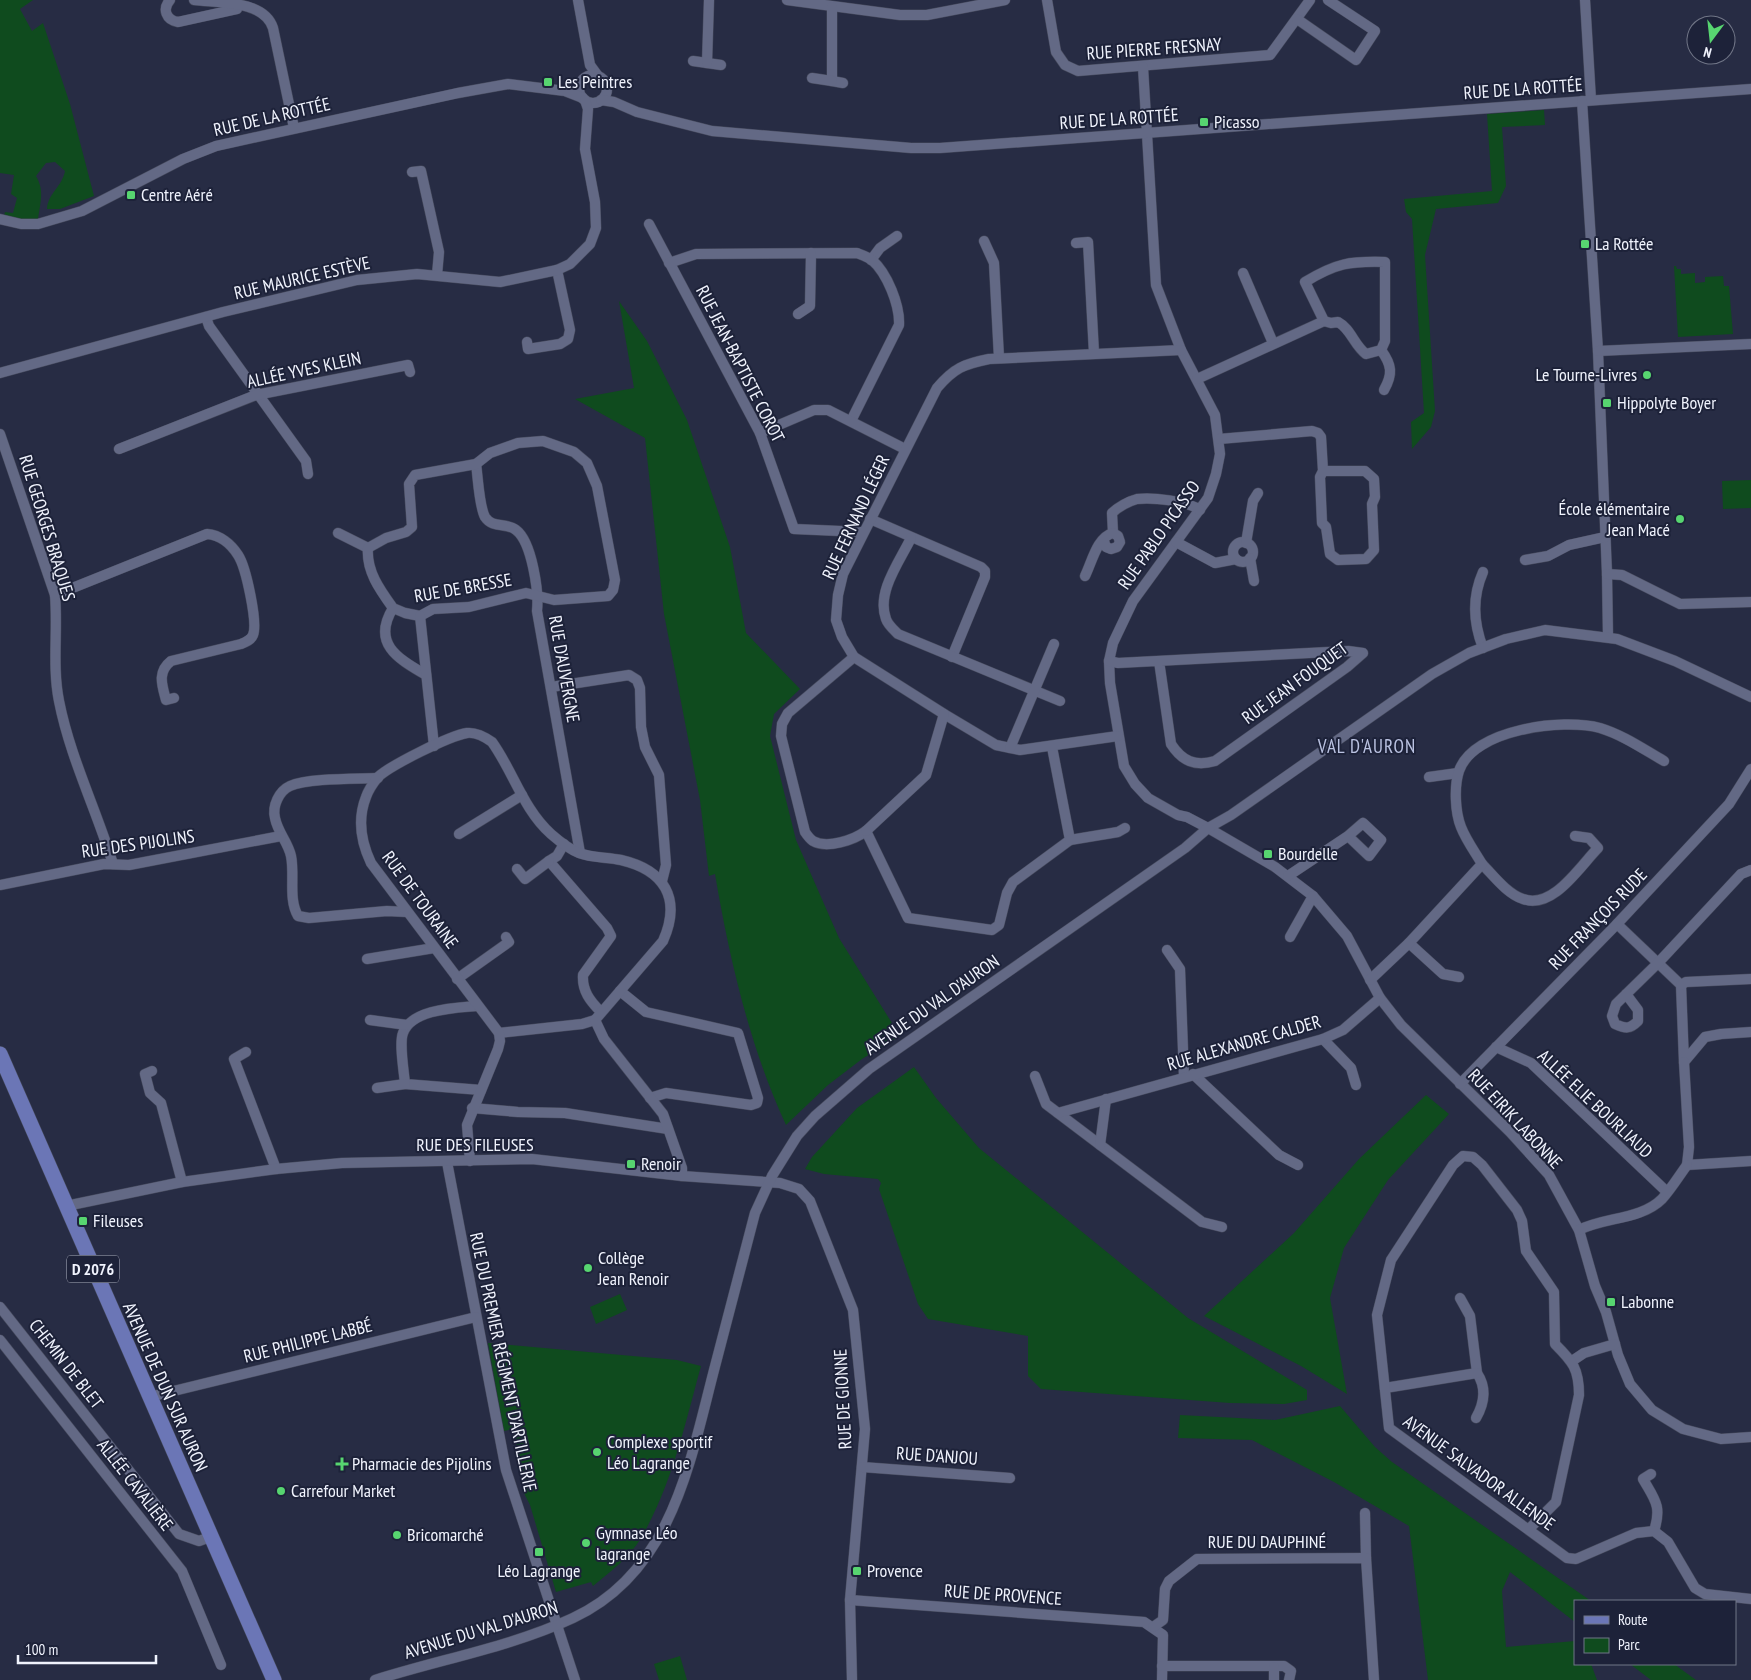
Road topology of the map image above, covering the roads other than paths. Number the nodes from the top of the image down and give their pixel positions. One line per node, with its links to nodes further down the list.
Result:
1 (170, 0): 11 (street)
2 (194, 0): 11 (street)
3 (578, 0): 16 (street)
4 (709, 0): 15 (street)
5 (787, 0): 12 (street)
6 (1005, 0): 12 (street)
7 (1047, 0): 18 (street, RUE PIERRE FRESNAY)
8 (1310, 0): 13 (street, RUE PIERRE FRESNAY)
9 (1328, 0): 13 (street)
10 (1585, 0): 27 (street)
11 (246, 7): 30 (street)
12 (832, 7): 22 (street)
13 (1297, 19): 18 (street, RUE PIERRE FRESNAY)
14 (693, 61): 15 (street)
15 (707, 63): 17 (street)
16 (590, 65): 19 (street); 21 (street)
17 (721, 65)
18 (1143, 67): 31 (street, RUE PABLO PICASSO)
19 (598, 76): 21 (street); 26 (street)
20 (812, 78): 22 (street)
21 (583, 80): 25 (street); 28 (street)
22 (832, 82): 23 (street)
23 (844, 83)
24 (1751, 89): 27 (street, RUE DE LA ROTTÉE)
25 (565, 91): 28 (street, RUE DE LA ROTTÉE); 30 (street, RUE DE LA ROTTÉE)
26 (607, 91): 28 (street); 29 (street)
27 (1587, 100): 31 (street, RUE DE LA ROTTÉE); 52 (street)
28 (591, 102): 29 (street, RUE DE LA ROTTÉE); 41 (street, RUE MAURICE ESTÈVE)
29 (614, 102): 31 (street, RUE DE LA ROTTÉE)
30 (294, 128): 33 (street, RUE DE LA ROTTÉE)
31 (1147, 134): 50 (street, RUE PABLO PICASSO)
32 (412, 172): 43 (street)
33 (0, 219)
34 (649, 224): 40 (street, RUE JEAN-BAPTISTE COROT)
35 (897, 236): 39 (street)
36 (984, 241): 54 (street)
37 (1076, 243): 53 (street)
38 (811, 252): 39 (street); 40 (street); 44 (street)
39 (871, 260): 60 (street)
40 (669, 263): 61 (street, RUE JEAN-BAPTISTE COROT)
41 (557, 270): 43 (street, RUE MAURICE ESTÈVE); 47 (street)
42 (1243, 273): 48 (street)
43 (437, 275): 45 (street, RUE MAURICE ESTÈVE)
44 (798, 314)
45 (206, 317): 56 (street, RUE MAURICE ESTÈVE); 59 (street)
46 (1324, 321): 48 (street); 51 (street); 51 (street)
47 (527, 342)
48 (1273, 343): 57 (street)
49 (1751, 344): 52 (street)
50 (1181, 350): 53 (street, RUE FERNAND LÉGER); 57 (street, RUE PABLO PICASSO)
51 (1381, 350): 58 (street)
52 (1598, 351): 75 (street)
53 (1094, 353): 54 (street, RUE FERNAND LÉGER)
54 (999, 358): 65 (street, RUE FERNAND LÉGER)
55 (410, 372): 59 (street, ALLÉE YVES KLEIN)
56 (0, 373)
57 (1197, 379): 63 (street, RUE PABLO PICASSO)
58 (1384, 390)
59 (256, 395): 64 (street, ALLÉE YVES KLEIN); 68 (street)
60 (851, 421): 61 (street); 65 (street)
61 (760, 433): 73 (street, RUE JEAN-BAPTISTE COROT)
62 (0, 434): 88 (street, RUE GEORGES BRAQUES)
63 (1219, 439): 67 (street); 70 (street, RUE PABLO PICASSO)
64 (119, 449)
65 (905, 449): 71 (street, RUE FERNAND LÉGER)
66 (476, 464): 80 (street, RUE D'AUVERGNE); 89 (street); 89 (street, RUE D'AUVERGNE)
67 (1323, 471): 67 (street)
68 (308, 474)
69 (1258, 493): 79 (street)
70 (1200, 510): 74 (street); 78 (street, RUE PABLO PICASSO)
71 (870, 519): 73 (street, RUE FERNAND LÉGER); 76 (street)
72 (338, 532): 80 (street)
73 (864, 532): 96 (street, RUE FERNAND LÉGER)
74 (1113, 533): 77 (street); 77 (street)
75 (1605, 537): 83 (street); 85 (street)
76 (911, 538): 97 (street); 97 (street)
77 (1104, 541): 86 (street)
78 (1176, 542): 82 (street); 98 (street, RUE PABLO PICASSO)
79 (1246, 543): 81 (street); 82 (street)
80 (368, 548): 91 (street)
81 (1250, 558): 82 (street); 87 (street)
82 (1236, 559)
83 (1525, 560)
84 (1483, 572): 95 (street)
85 (1608, 574): 90 (street); 93 (street)
86 (1085, 576)
87 (1254, 581)
88 (55, 595): 104 (street); 128 (street, RUE GEORGES BRAQUES)
89 (538, 597): 92 (street, RUE DE BRESSE); 101 (street, RUE D'AUVERGNE)
90 (1751, 602)
91 (393, 608): 92 (street, RUE DE BRESSE); 100 (street)
92 (420, 616): 100 (street)
93 (1608, 636): 95 (street, AVENUE DU VAL D'AURON); 103 (street, AVENUE DU VAL D'AURON)
94 (1054, 644): 102 (street)
95 (1483, 648): 118 (street, AVENUE DU VAL D'AURON)
96 (854, 656): 106 (street, RUE FERNAND LÉGER); 119 (street)
97 (952, 657): 102 (street)
98 (1109, 661): 99 (street, RUE JEAN FOUQUET); 107 (street, RUE PABLO PICASSO)
99 (1159, 662): 99 (street, RUE JEAN FOUQUET)
100 (426, 675): 108 (street)
101 (551, 687): 126 (street, RUE D'AUVERGNE); 133 (street)
102 (1035, 692): 105 (street); 110 (street)
103 (1751, 697)
104 (174, 698)
105 (1060, 701)
106 (944, 714): 110 (street, RUE FERNAND LÉGER); 119 (street)
107 (1118, 736): 109 (street, RUE FERNAND LÉGER); 118 (street, RUE PABLO PICASSO)
108 (434, 746): 115 (street, RUE DE TOURAINE); 116 (street, RUE DE TOURAINE)
109 (1052, 747): 110 (street, RUE FERNAND LÉGER); 124 (street)
110 (1010, 748)
111 (1664, 761): 113 (street)
112 (1751, 769): 137 (street, RUE FRANÇOIS RUDE)
113 (1458, 773): 114 (street); 129 (street)
114 (1428, 777)
115 (378, 778): 121 (street); 136 (street, RUE DE TOURAINE)
116 (522, 795): 120 (street); 125 (street, RUE DE TOURAINE)
117 (1125, 828): 124 (street)
118 (1208, 828): 132 (street, RUE EIRIK LABONNE); 186 (street, AVENUE DU VAL D'AURON)
119 (866, 831): 124 (street)
120 (459, 834)
121 (281, 836): 128 (street, RUE DES PIJOLINS); 136 (street)
122 (1348, 836): 132 (street)
123 (1575, 836): 129 (street)
124 (1070, 840)
125 (564, 844): 126 (street, RUE DE TOURAINE); 127 (street)
126 (580, 853): 133 (street, RUE DE TOURAINE)
127 (550, 861): 130 (street); 154 (street)
128 (113, 864): 134 (street, RUE DES PIJOLINS)
129 (1482, 864): 140 (street)
130 (517, 869)
131 (1751, 870): 144 (street)
132 (1288, 876): 135 (street, RUE EIRIK LABONNE)
133 (662, 881): 150 (street)
134 (0, 885)
135 (1313, 896): 139 (street); 147 (street, RUE EIRIK LABONNE)
136 (407, 912): 141 (street, RUE DE TOURAINE)
137 (1617, 924): 144 (street); 160 (street, RUE FRANÇOIS RUDE)
138 (506, 937): 146 (street)
139 (1290, 937)
140 (1409, 943): 145 (street); 147 (street)
141 (434, 948): 143 (street); 146 (street, RUE DE TOURAINE)
142 (1167, 950): 166 (street)
143 (367, 959)
144 (1658, 963): 149 (street); 151 (street)
145 (1459, 977)
146 (457, 979): 153 (street, RUE DE TOURAINE)
147 (1370, 980): 152 (street, RUE EIRIK LABONNE)
148 (1751, 980): 149 (street)
149 (1681, 985): 163 (street)
150 (620, 991): 154 (street); 172 (street)
151 (1626, 994)
152 (1380, 998): 159 (street, RUE ALEXANDRE CALDER); 168 (street, RUE EIRIK LABONNE)
153 (477, 1006): 156 (street); 158 (street, RUE DE TOURAINE)
154 (598, 1016): 158 (street); 172 (street)
155 (370, 1020): 156 (street)
156 (407, 1025): 167 (street)
157 (1751, 1032): 163 (street)
158 (499, 1033): 171 (street)
159 (1323, 1039): 166 (street, RUE ALEXANDRE CALDER); 169 (street)
160 (1496, 1047): 168 (street, RUE FRANÇOIS RUDE); 187 (street, ALLÉE ELIE BOURLIAUD)
161 (246, 1052): 183 (street)
162 (0, 1054): 188 (main road, AVENUE DE DUN SUR AURON / D 2076)
163 (1684, 1062): 182 (street)
164 (152, 1071): 185 (street)
165 (1034, 1076): 175 (street)
166 (1189, 1076): 173 (street, RUE ALEXANDRE CALDER); 181 (street)
167 (404, 1084): 170 (street); 171 (street)
168 (1460, 1084): 190 (street, RUE EIRIK LABONNE)
169 (1356, 1085)
170 (377, 1088)
171 (481, 1090): 174 (street)
172 (650, 1098): 176 (street)
173 (1106, 1099): 175 (street, RUE ALEXANDRE CALDER); 177 (street)
174 (472, 1108): 176 (street); 178 (street)
175 (1058, 1113): 177 (street)
176 (668, 1129): 184 (street)
177 (1100, 1145): 189 (street)
178 (470, 1161): 180 (street, RUE DES FILEUSES); 184 (street, RUE DES FILEUSES)
179 (1751, 1161): 182 (street)
180 (447, 1162): 183 (street, RUE DES FILEUSES); 193 (street, RUE DU PREMIER RÉGIMENT D'ARTILLERIE)
181 (1298, 1165)
182 (1687, 1165): 187 (street)
183 (276, 1169): 185 (street, RUE DES FILEUSES)
184 (682, 1176): 186 (street, RUE DES FILEUSES)
185 (182, 1182): 188 (street, RUE DES FILEUSES)
186 (768, 1182): 202 (street, RUE DE GIONNE); 212 (street, AVENUE DU VAL D'AURON)
187 (1667, 1192): 190 (street)
188 (66, 1206): 199 (main road, AVENUE DE DUN SUR AURON / D 2076)
189 (1222, 1227)
190 (1579, 1230): 195 (street, RUE EIRIK LABONNE)
191 (1460, 1298): 197 (street)
192 (0, 1307): 208 (street, CHEMIN DE BLET)
193 (476, 1317): 199 (street, RUE PHILIPPE LABBÉ); 212 (street, RUE DU PREMIER RÉGIMENT D'ARTILLERIE)
194 (0, 1340): 214 (street, ALLÉE CAVALIÈRE)
195 (1615, 1344): 196 (street); 201 (street, RUE EIRIK LABONNE)
196 (1572, 1361): 198 (street, AVENUE SALVADOR ALLENDE); 206 (street)
197 (1477, 1373): 198 (street); 200 (street)
198 (1385, 1388): 206 (street, AVENUE SALVADOR ALLENDE)
199 (149, 1397): 208 (main road, AVENUE DE DUN SUR AURON / D 2076)
200 (1476, 1418)
201 (1751, 1437)
202 (862, 1467): 204 (street, RUE D'ANJOU); 211 (street, RUE DE GIONNE)
203 (1651, 1474): 207 (street)
204 (1010, 1478)
205 (1365, 1513): 209 (street)
206 (1529, 1529): 207 (street, AVENUE SALVADOR ALLENDE)
207 (1654, 1531): 210 (street)
208 (210, 1537): 217 (main road, AVENUE DE DUN SUR AURON / D 2076)
209 (1366, 1558): 213 (street, RUE DU DAUPHINÉ); 224 (street)
210 (1751, 1599)
211 (850, 1600): 213 (street, RUE DE PROVENCE); 220 (street, RUE DE GIONNE)
212 (556, 1624): 218 (street, AVENUE DU VAL D'AURON); 219 (street, RUE DU PREMIER RÉGIMENT D'ARTILLERIE)
213 (1152, 1627): 215 (street)
214 (221, 1665)
215 (1162, 1666): 216 (street); 221 (street)
216 (1274, 1667): 222 (street); 223 (street)
217 (274, 1680)
218 (375, 1680)
219 (575, 1680)
220 (852, 1680)
221 (1162, 1680)
222 (1274, 1680)
223 (1289, 1680)
224 (1374, 1680)

